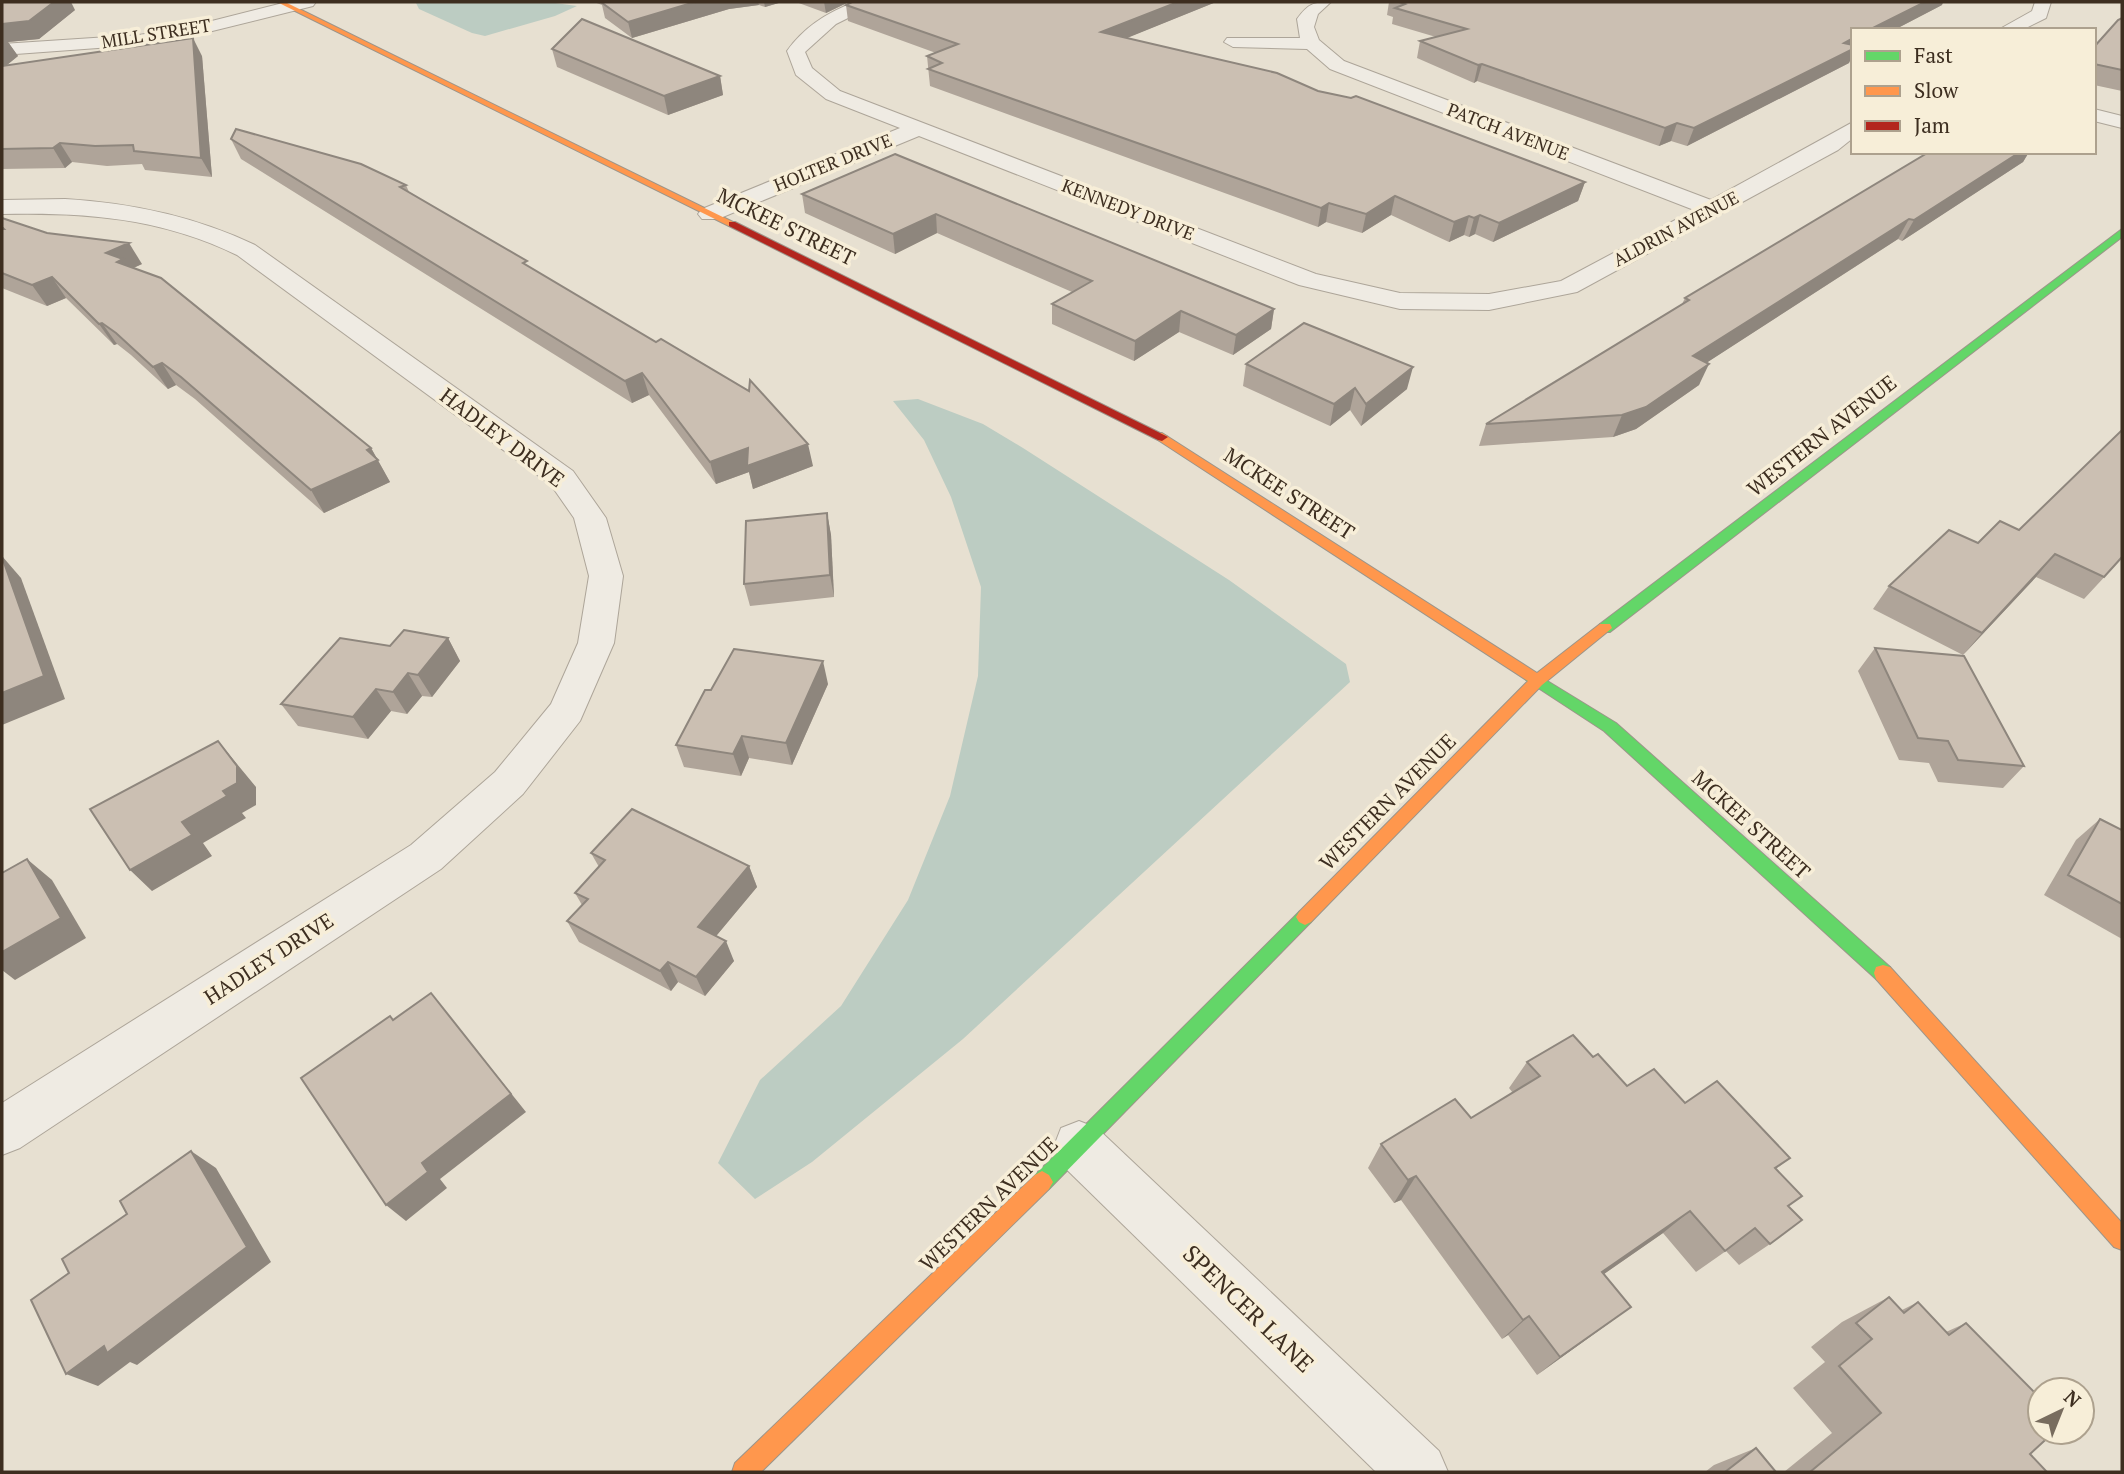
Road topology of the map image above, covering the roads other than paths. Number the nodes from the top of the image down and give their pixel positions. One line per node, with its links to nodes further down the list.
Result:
1 (307, 2): 5 (street, MILL STREET)
2 (871, 2): 12 (street, KENNEDY DRIVE)
3 (1323, 2): 8 (street)
4 (2043, 2): 6 (street)
5 (284, 4): 9 (street, MILL STREET); 16 (street, MCKEE STREET)
6 (2011, 28)
7 (1233, 42): 8 (street)
8 (1310, 44): 15 (street, PATCH AVENUE)
9 (2, 50)
10 (2096, 116): 11 (street)
11 (2122, 122)
12 (918, 129): 16 (street, HOLTER DRIVE); 18 (street, KENNEDY DRIVE)
13 (1851, 129): 15 (street, ALDRIN AVENUE)
14 (2, 207): 20 (street, HADLEY DRIVE)
15 (1713, 209): 18 (street, ALDRIN AVENUE)
16 (710, 214): 19 (street, MCKEE STREET)
17 (2122, 232): 19 (street, WESTERN AVENUE)
18 (1489, 302)
19 (1537, 681): 21 (street, WESTERN AVENUE); 22 (street, MCKEE STREET)
20 (2, 1131)
21 (1079, 1146): 23 (street, WESTERN AVENUE); 24 (street, SPENCER LANE)
22 (2122, 1239)
23 (744, 1472)
24 (1418, 1472)

